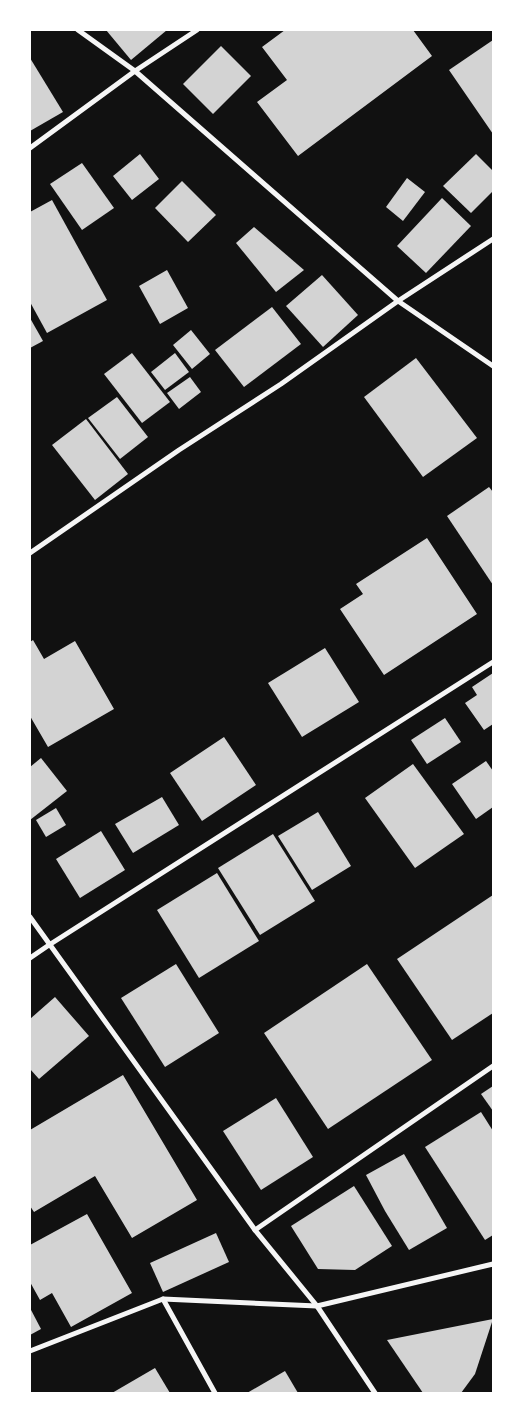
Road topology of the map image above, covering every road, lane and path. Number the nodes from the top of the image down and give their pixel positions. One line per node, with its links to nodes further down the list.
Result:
1 (78, 30): 3 (street)
2 (197, 30): 3 (street)
3 (135, 71): 4 (street); 6 (street)
4 (30, 148)
5 (493, 238): 6 (street)
6 (398, 301): 7 (street); 8 (street)
7 (493, 366)
8 (30, 554)
9 (493, 662): 11 (street)
10 (30, 917): 11 (street)
11 (49, 945): 12 (street); 14 (street)
12 (30, 958)
13 (493, 1066): 14 (street)
14 (255, 1230): 17 (street)
15 (493, 1264): 17 (street)
16 (163, 1299): 17 (street); 18 (street); 19 (street)
17 (317, 1306): 20 (street)
18 (30, 1351)
19 (215, 1393)
20 (376, 1393)

